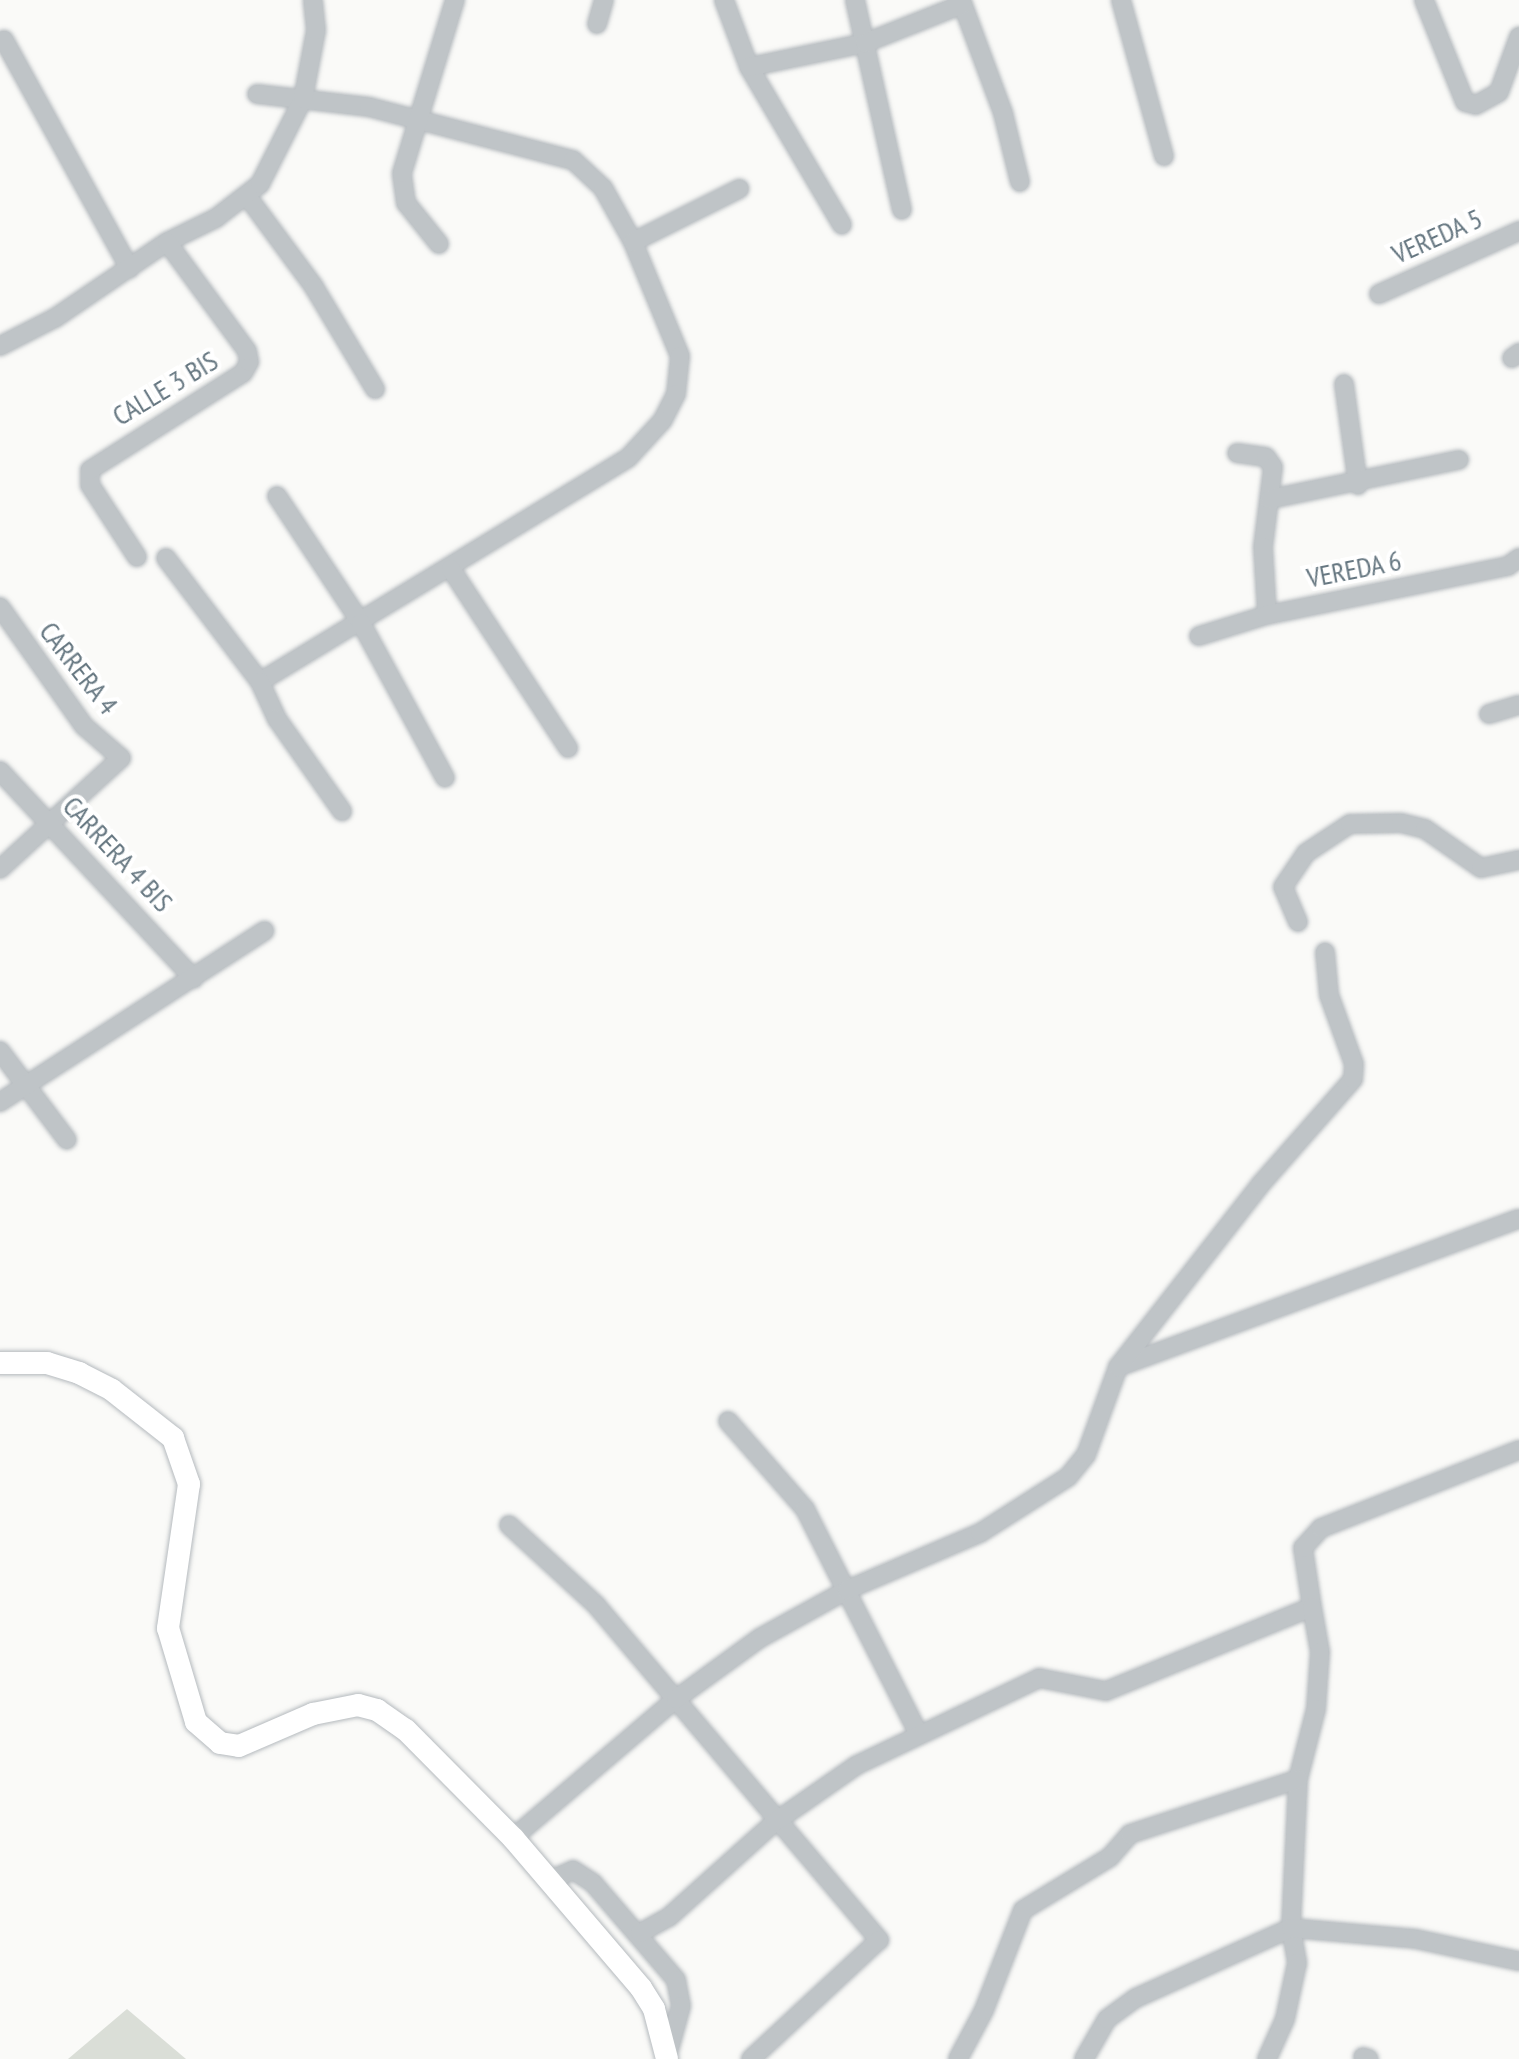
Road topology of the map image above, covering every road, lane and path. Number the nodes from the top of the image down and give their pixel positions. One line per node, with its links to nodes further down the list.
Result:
1 (313, 0): 15 (street)
2 (604, 0): 9 (street)
3 (724, 0): 13 (street)
4 (855, 0): 12 (street)
5 (1121, 0): 17 (street)
6 (1424, 0): 10 (street)
7 (452, 1): 16 (street)
8 (962, 2): 12 (street); 18 (street)
9 (597, 24)
10 (1519, 37)
11 (4, 40): 27 (street)
12 (865, 43): 13 (street); 21 (street)
13 (749, 67): 22 (street)
14 (257, 94): 15 (street)
15 (303, 99): 16 (street); 20 (street)
16 (417, 121): 25 (street); 26 (street)
17 (1164, 156)
18 (1020, 182)
19 (739, 189): 25 (street)
20 (247, 196): 24 (street); 31 (street)
21 (902, 210)
22 (842, 225)
23 (1519, 231): 28 (street, VEREDA 5)
24 (167, 242): 27 (street); 37 (street, CALLE 3 BIS)
25 (633, 242): 40 (street)
26 (439, 244)
27 (130, 269): 29 (street)
28 (1379, 294)
29 (0, 346)
30 (1344, 384): 34 (street)
31 (375, 389)
32 (1237, 453): 36 (street)
33 (1459, 460): 34 (street)
34 (1358, 485): 36 (street)
35 (277, 496): 43 (street)
36 (1270, 499): 42 (street)
37 (137, 557)
38 (166, 558): 45 (street)
39 (1519, 558): 42 (street, VEREDA 6)
40 (451, 569): 43 (street); 48 (street)
41 (0, 607): 52 (street, CARRERA 4)
42 (1267, 615): 44 (street, VEREDA 6)
43 (361, 623): 45 (street); 50 (street)
44 (1199, 636)
45 (260, 682): 51 (street)
46 (1519, 705): 47 (street)
47 (1489, 714)
48 (568, 748)
49 (0, 771): 52 (street, CARRERA 4 BIS)
50 (445, 778)
51 (342, 811)
52 (51, 824): 54 (street); 58 (street, CARRERA 4 BIS)
53 (1519, 860): 55 (street)
54 (0, 869)
55 (1298, 922)
56 (264, 931): 58 (street)
57 (1325, 952): 65 (street)
58 (194, 979): 60 (street)
59 (0, 1051): 60 (street)
60 (29, 1084): 61 (street); 62 (street)
61 (0, 1102)
62 (67, 1140)
63 (1519, 1219): 65 (street)
64 (0, 1363): 75 (main road)
65 (1118, 1367): 69 (street)
66 (728, 1421): 69 (street)
67 (1519, 1450): 70 (street)
68 (509, 1525): 71 (street)
69 (847, 1590): 71 (street); 72 (street)
70 (1312, 1607): 72 (street); 73 (street)
71 (676, 1699): 74 (street); 75 (street)
72 (919, 1735): 74 (street)
73 (1298, 1779): 77 (street); 82 (street)
74 (775, 1822): 78 (street); 81 (street)
75 (513, 1838): 76 (main road)
76 (550, 1880): 78 (street); 80 (main road)
77 (1291, 1928): 79 (street); 83 (street); 84 (street)
78 (640, 1933): 80 (street)
79 (1519, 1961)
80 (667, 2058)
81 (751, 2059)
82 (958, 2059)
83 (1084, 2059)
84 (1267, 2059)

